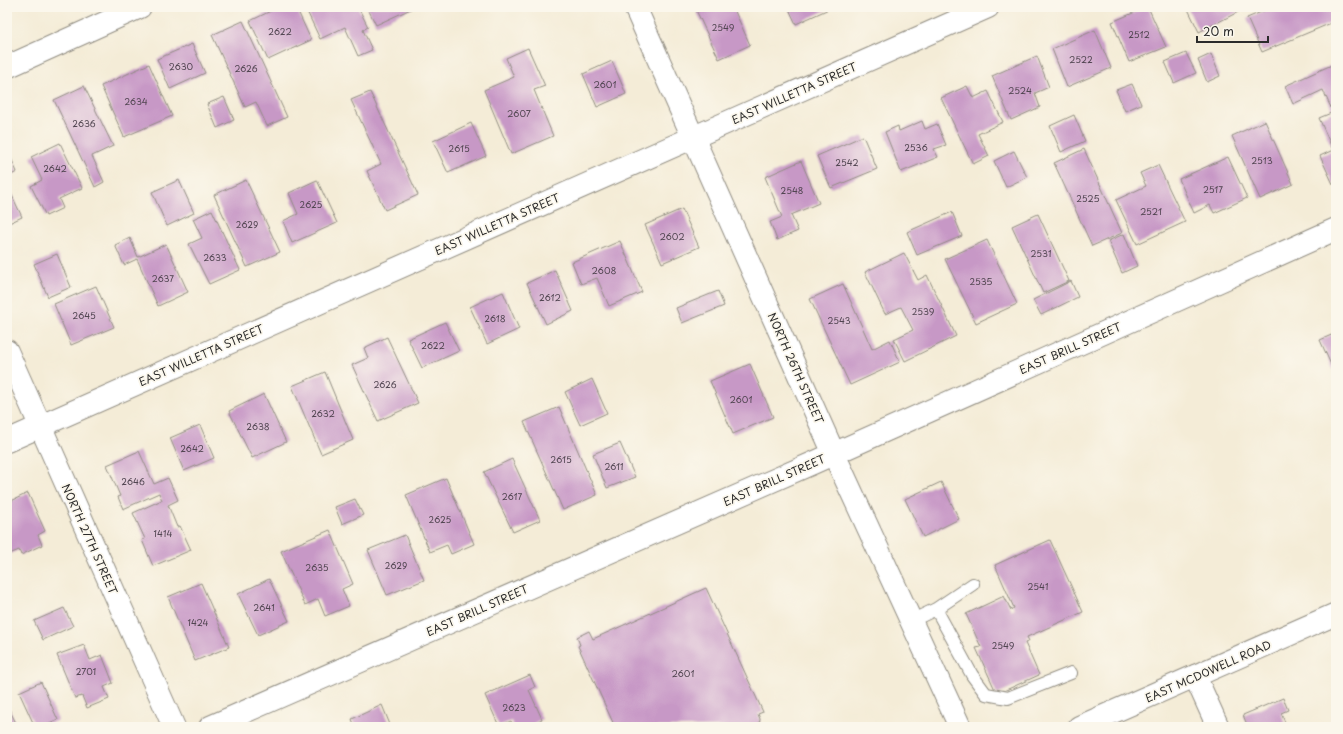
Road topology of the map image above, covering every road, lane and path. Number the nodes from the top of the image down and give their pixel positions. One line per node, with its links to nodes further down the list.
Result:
1 (140, 7): 4 (street)
2 (635, 7): 5 (street, NORTH 26TH STREET)
3 (988, 7): 5 (street, EAST WILLETTA STREET)
4 (7, 67)
5 (694, 137): 8 (street, EAST WILLETTA STREET); 10 (street, NORTH 26TH STREET)
6 (1336, 229): 10 (street, EAST BRILL STREET)
7 (7, 351): 8 (street, NORTH 27TH STREET)
8 (41, 426): 9 (street, EAST WILLETTA STREET); 17 (street, NORTH 27TH STREET)
9 (7, 441)
10 (834, 454): 14 (street, NORTH 26TH STREET); 18 (street, EAST BRILL STREET)
11 (973, 584): 12 (lane)
12 (936, 609): 14 (lane); 15 (lane)
13 (1336, 614): 16 (street, EAST MCDOWELL ROAD)
14 (911, 621): 19 (street, NORTH 26TH STREET)
15 (1071, 673)
16 (1195, 676): 20 (street, EAST MCDOWELL ROAD); 21 (street)
17 (174, 727)
18 (210, 727)
19 (960, 727)
20 (1079, 727)
21 (1218, 727)

